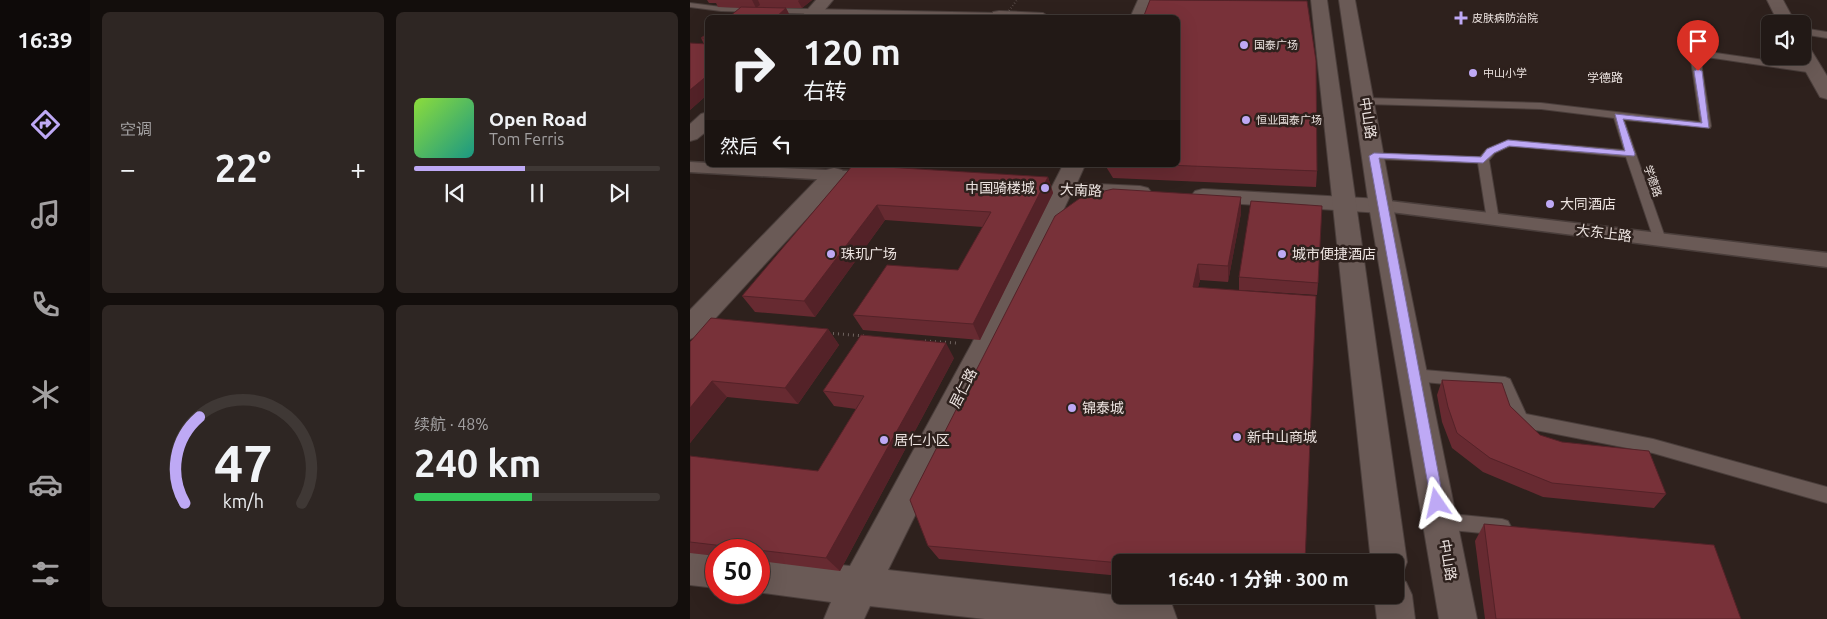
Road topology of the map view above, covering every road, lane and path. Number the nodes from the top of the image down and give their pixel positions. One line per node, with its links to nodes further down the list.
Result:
1 (1011, 0): 10 (main road)
2 (1017, 0): 11 (path, bridge)
3 (1146, 0): 12 (main road)
4 (1318, 0): 30 (main road)
5 (1347, 0): 19 (main road, 中山路)
6 (1775, 0): 13 (main road)
7 (690, 5): 8 (lane)
8 (816, 9): 9 (lane)
9 (958, 15)
10 (1006, 15)
11 (1006, 15)
12 (1139, 15)
13 (1783, 15)
14 (1811, 32): 15 (lane)
15 (1827, 34)
16 (1811, 65): 17 (main road)
17 (1814, 70): 18 (main road); 20 (lane)
18 (1827, 93)
19 (1365, 101): 20 (lane); 24 (main road, 中山路)
20 (1618, 116): 23 (lane, 学德路)
21 (705, 121): 22 (main road)
22 (690, 134)
23 (1631, 154): 25 (lane); 33 (lane, 学德路)
24 (1374, 156): 25 (lane); 31 (main road, 中山路)
25 (1483, 160): 32 (lane)
26 (690, 167): 27 (street)
27 (834, 175): 28 (street); 35 (main road)
28 (863, 177)
29 (1061, 180): 30 (main road, 大南路); 39 (main road, 居仁路)
30 (1345, 204): 31 (main road, 大南路); 44 (main road)
31 (1381, 206): 32 (street, 大东上路); 40 (main road, 中山路)
32 (1493, 220): 33 (street, 大东上路)
33 (1660, 240): 34 (street, 大东上路)
34 (1827, 260)
35 (690, 328)
36 (821, 332): 37 (path)
37 (869, 336)
38 (917, 340): 39 (path)
39 (985, 346): 48 (main road, 居仁路)
40 (1413, 375): 41 (lane); 42 (main road, 中山路)
41 (1827, 495)
42 (1441, 521): 43 (lane); 53 (main road, 中山路)
43 (1518, 528)
44 (1388, 554)
45 (690, 567): 46 (main road)
46 (705, 569)
47 (770, 575): 48 (main road)
48 (861, 586): 50 (main road, 居仁路); 51 (main road)
49 (1395, 604): 52 (main road)
50 (844, 619)
51 (1158, 619)
52 (1396, 619)
53 (1458, 619)

